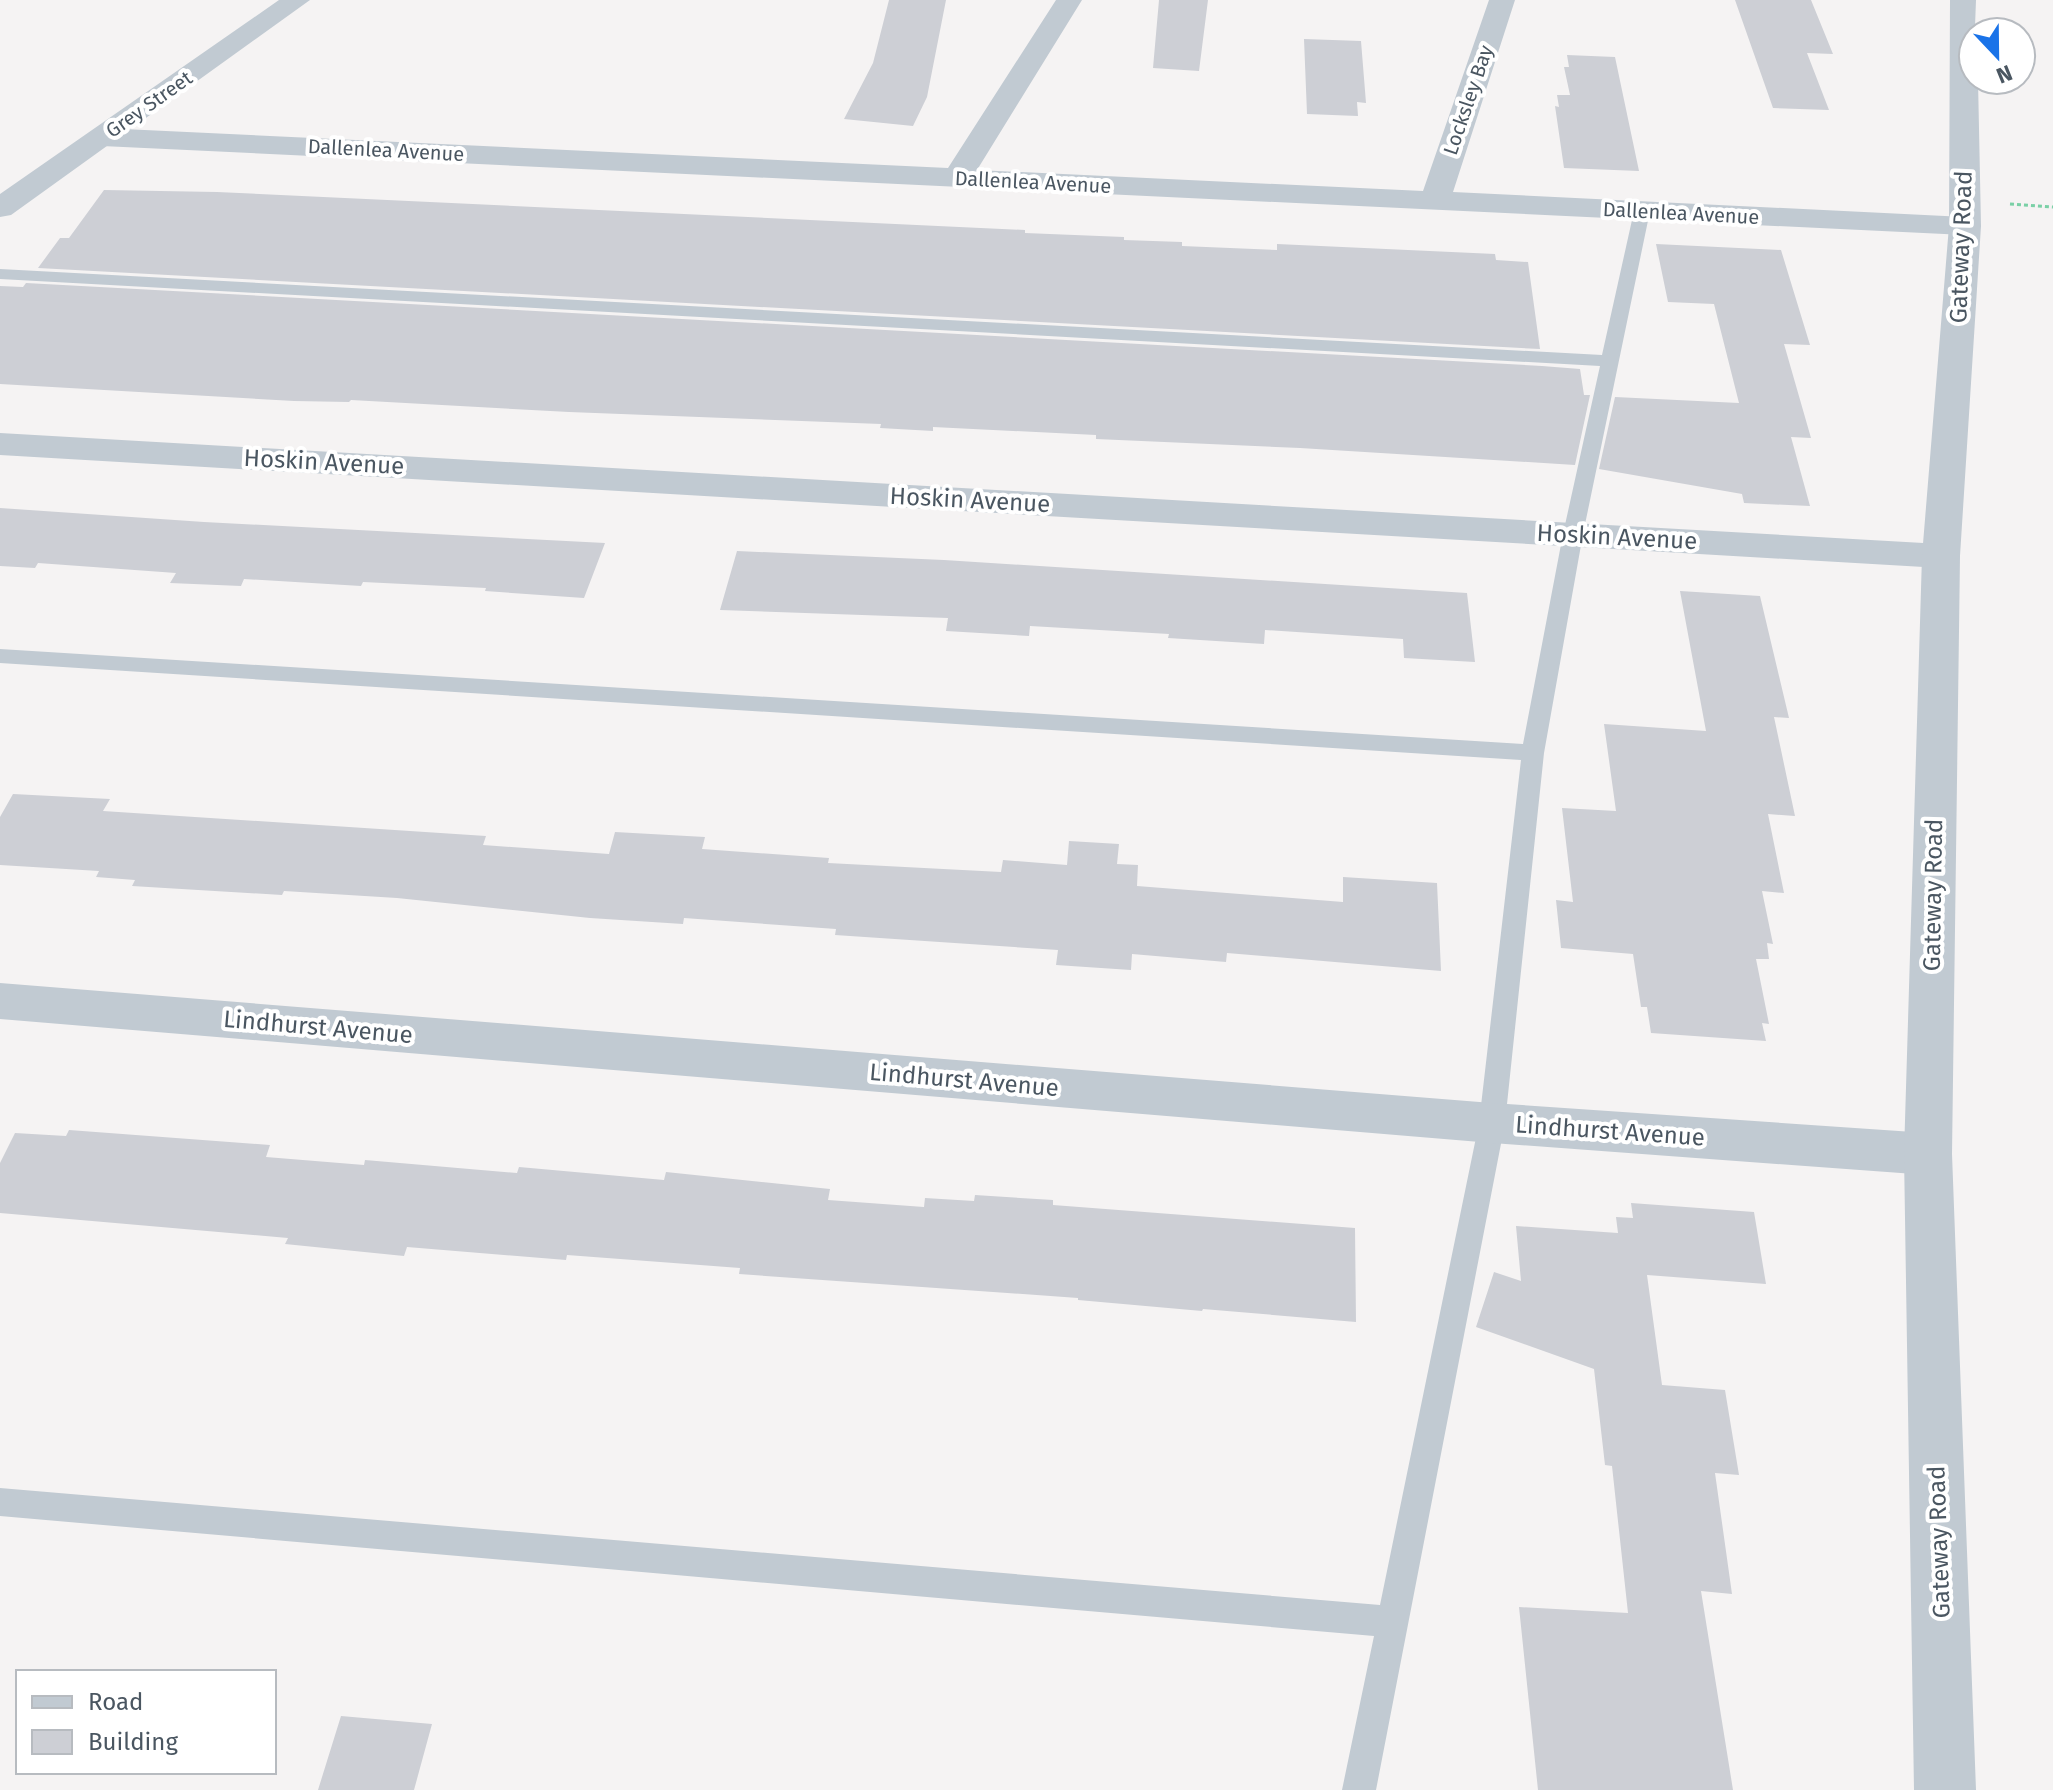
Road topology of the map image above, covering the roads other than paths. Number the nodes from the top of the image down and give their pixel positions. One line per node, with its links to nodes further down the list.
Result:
1 (297, 0): 5 (street, Grey Street)
2 (1069, 0): 6 (street)
3 (1502, 0): 7 (street, Locksley Bay)
4 (1963, 0): 10 (street, Gateway Road)
5 (102, 137): 6 (street, Dallenlea Avenue); 8 (street, Grey Street)
6 (957, 178): 7 (street, Dallenlea Avenue)
7 (1435, 200): 9 (street, Dallenlea Avenue)
8 (0, 208)
9 (1642, 211): 10 (street, Dallenlea Avenue); 12 (lane)
10 (1965, 226): 15 (street, Gateway Road)
11 (0, 274): 12 (lane)
12 (1610, 361): 14 (lane)
13 (6, 449): 14 (street, Hoskin Avenue)
14 (1573, 534): 15 (street, Hoskin Avenue); 17 (lane)
15 (1941, 556): 20 (street, Gateway Road)
16 (0, 656): 17 (lane)
17 (1533, 753): 19 (lane)
18 (0, 1001): 19 (street, Lindhurst Avenue)
19 (1492, 1123): 20 (street, Lindhurst Avenue); 22 (lane)
20 (1928, 1154): 24 (street, Gateway Road)
21 (0, 1502): 22 (lane)
22 (1392, 1622): 23 (lane)
23 (1359, 1790)
24 (1945, 1790)

